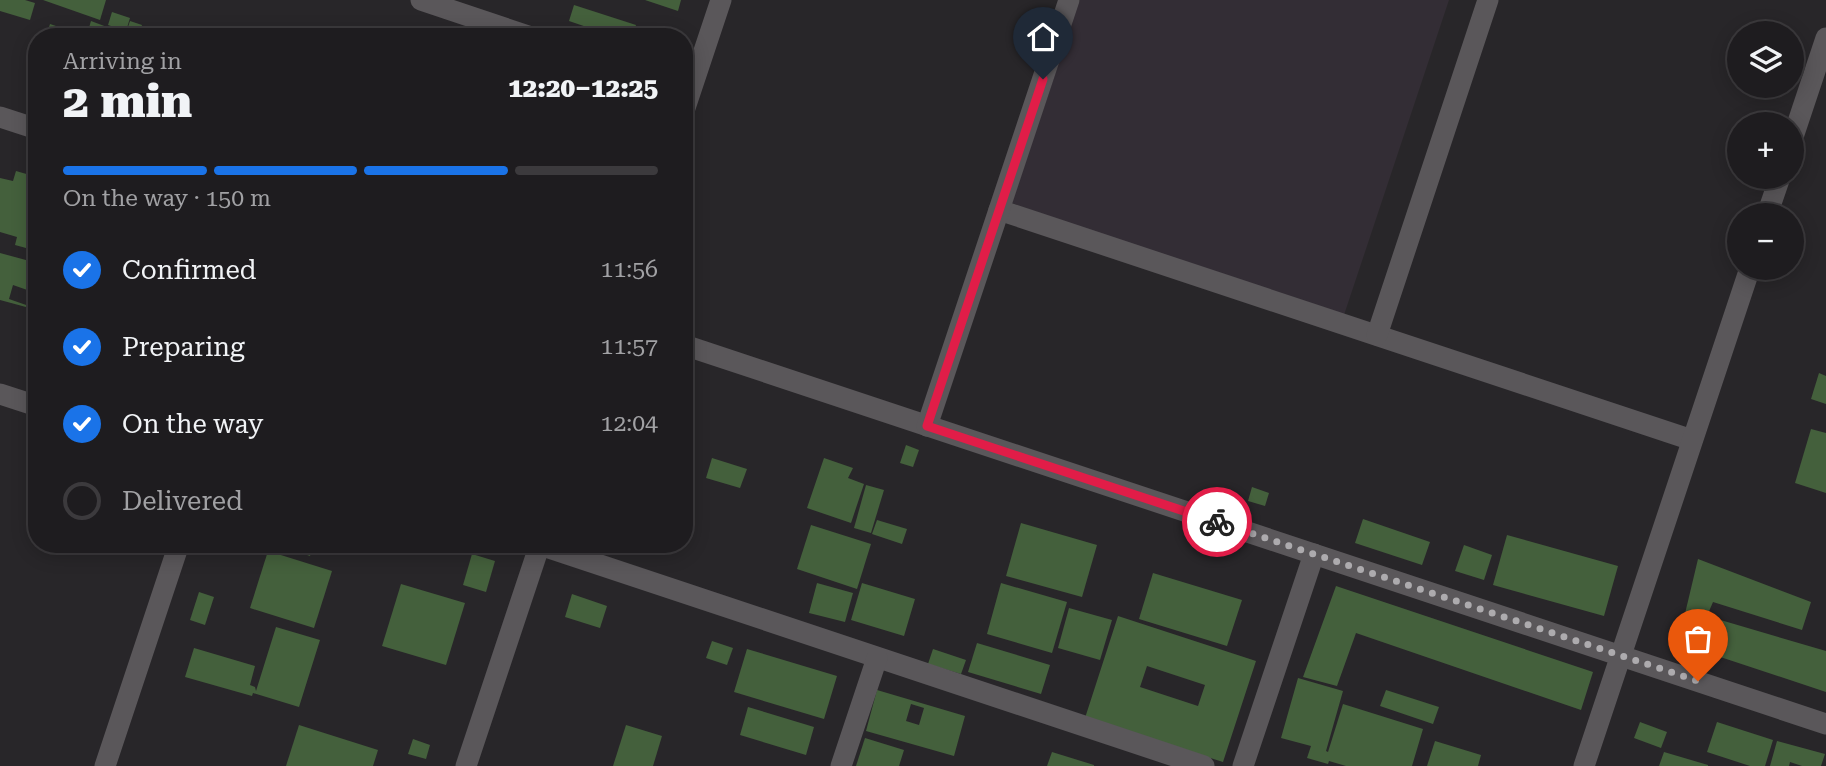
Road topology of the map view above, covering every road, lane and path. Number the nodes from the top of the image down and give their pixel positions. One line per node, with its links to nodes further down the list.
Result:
1 (421, 0): 5 (street)
2 (721, 0): 7 (street)
3 (1069, 0): 11 (street)
4 (1488, 0): 13 (street)
5 (504, 28)
6 (1826, 38): 8 (street)
7 (693, 76)
8 (1801, 112)
9 (0, 117): 10 (street)
10 (28, 127)
11 (999, 210): 13 (street); 17 (street)
12 (1745, 280): 18 (street)
13 (1377, 335): 18 (street)
14 (693, 348): 17 (street)
15 (0, 394): 16 (street)
16 (28, 403)
17 (927, 426): 22 (street)
18 (1692, 440): 23 (street)
19 (176, 553): 26 (street)
20 (537, 553): 27 (street)
21 (564, 553): 24 (street)
22 (1314, 554): 23 (street); 30 (street)
23 (1620, 655): 25 (street); 31 (street)
24 (877, 658): 28 (street); 29 (street)
25 (1826, 724)
26 (105, 766)
27 (466, 766)
28 (841, 766)
29 (1204, 766)
30 (1243, 766)
31 (1584, 766)

